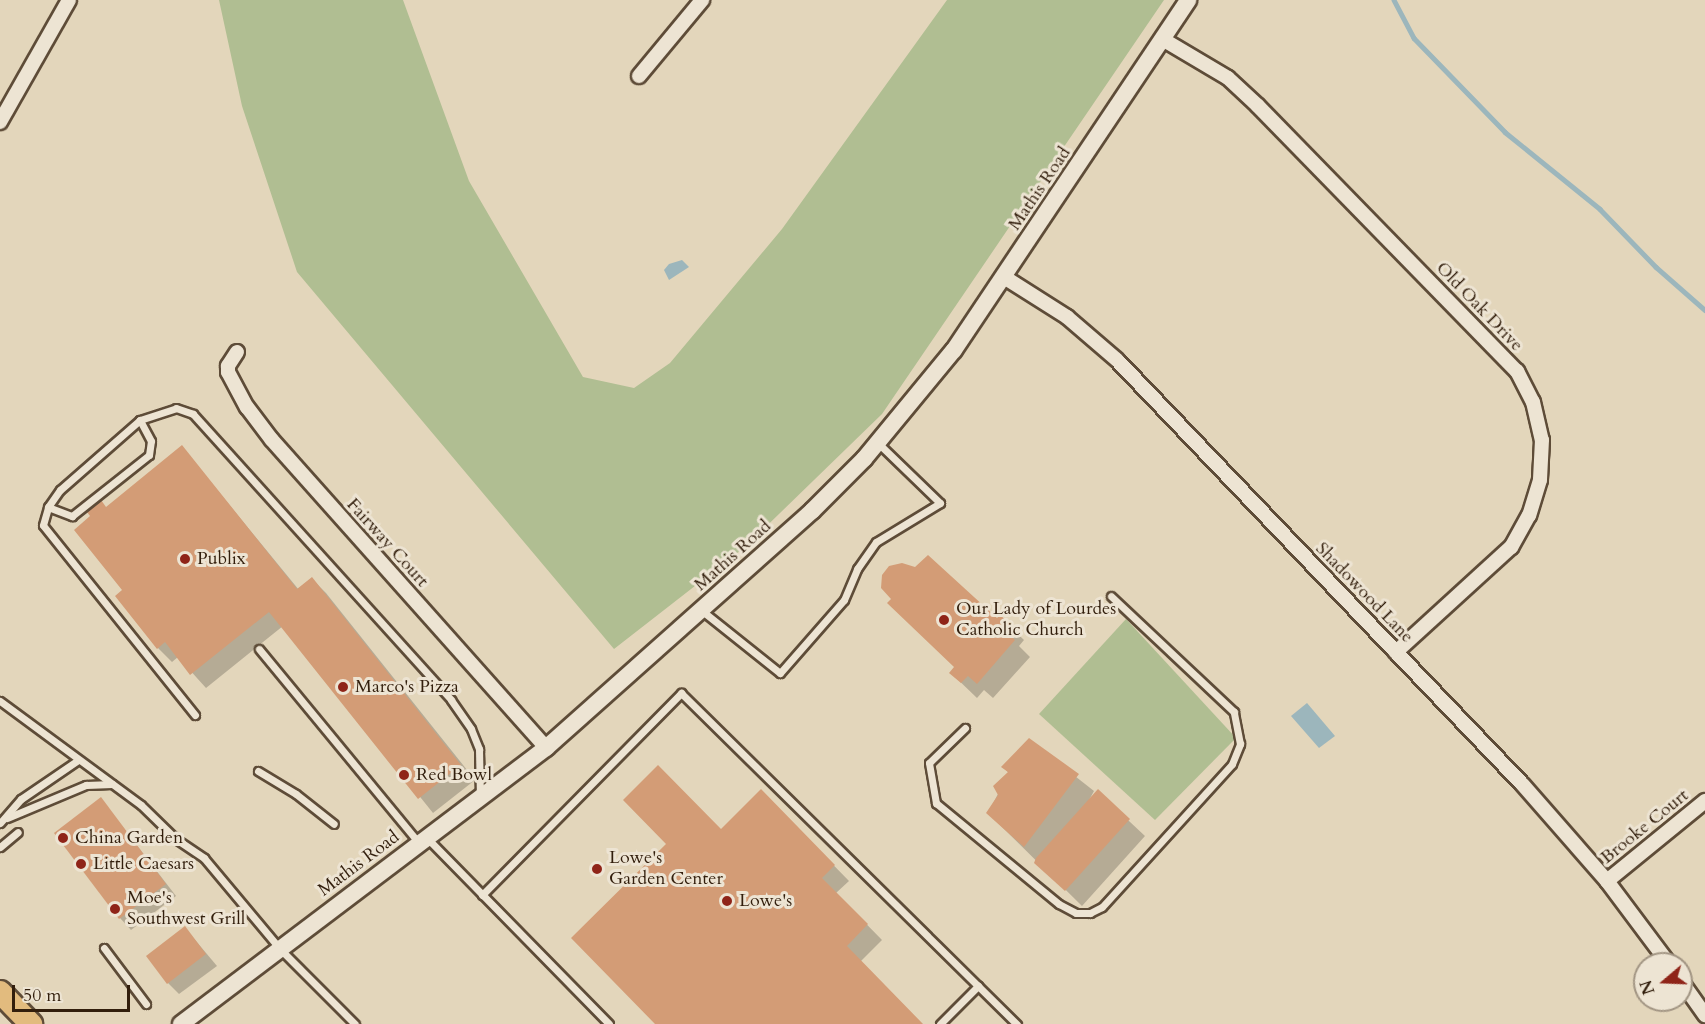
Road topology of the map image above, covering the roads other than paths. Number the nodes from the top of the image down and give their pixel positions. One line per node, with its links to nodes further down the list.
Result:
1 (69, 0): 6 (street)
2 (702, 0): 5 (street)
3 (1188, 0): 4 (street, Mathis Road)
4 (1164, 40): 7 (street, Mathis Road); 15 (street, Old Oak Drive)
5 (639, 76)
6 (0, 122)
7 (1004, 277): 10 (street, Mathis Road); 15 (street, Shadowood Lane)
8 (237, 352): 19 (street, Fairway Court)
9 (140, 420): 11 (lane); 11 (lane); 23 (lane)
10 (878, 443): 13 (street, Mathis Road); 13 (lane)
11 (48, 507): 17 (lane)
12 (1111, 596): 18 (lane)
13 (701, 610): 19 (street, Mathis Road)
14 (259, 649): 29 (lane)
15 (1396, 652): 31 (street, Shadowood Lane)
16 (0, 701): 20 (lane)
17 (195, 715)
18 (965, 728)
19 (546, 747): 23 (street, Mathis Road)
20 (78, 760): 22 (lane); 25 (lane)
21 (258, 771): 27 (lane)
22 (112, 784): 25 (lane); 34 (lane)
23 (480, 797): 29 (street, Mathis Road)
24 (1705, 801): 31 (street, Brooke Court)
25 (7, 818): 26 (lane)
26 (0, 823)
27 (334, 824)
28 (18, 832): 30 (lane)
29 (423, 840): 32 (lane); 34 (street, Mathis Road)
30 (0, 847)
31 (1607, 881): 35 (street, Shadowood Lane)
32 (482, 895): 36 (lane); 44 (lane)
33 (104, 948): 39 (lane)
34 (280, 949): 42 (street, Mathis Road); 43 (lane)
35 (1660, 952)
36 (978, 986): 45 (lane); 46 (lane)
37 (0, 992): 41 (highway)
38 (1693, 998): 40 (street)
39 (146, 1004)
40 (1705, 1015)
41 (31, 1024)
42 (181, 1024)
43 (355, 1024)
44 (609, 1024)
45 (940, 1024)
46 (1017, 1024)

